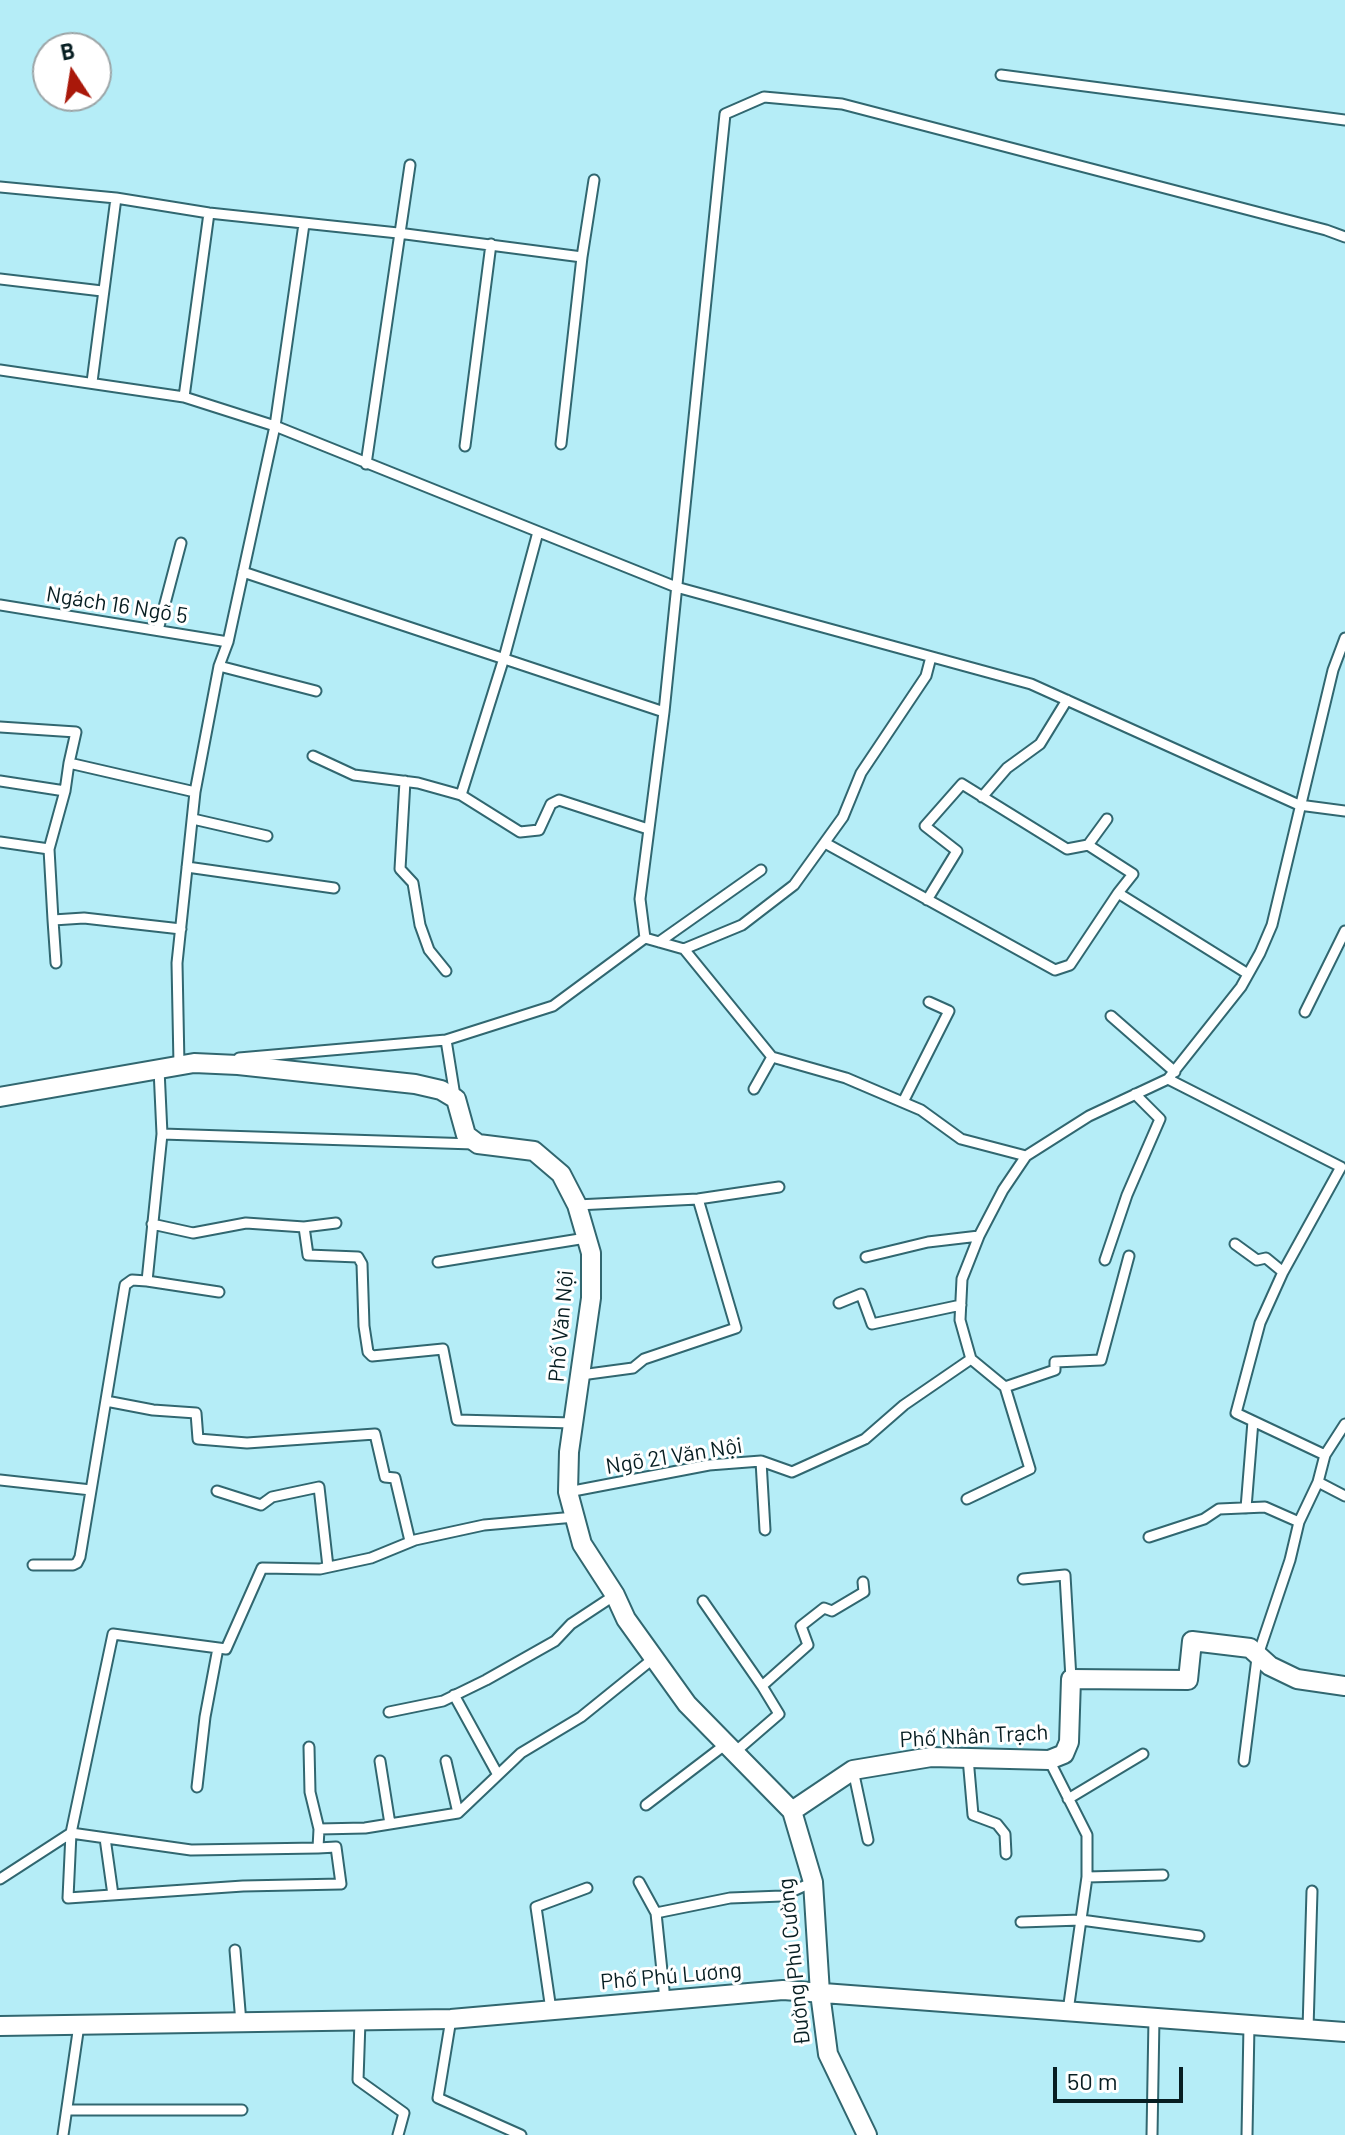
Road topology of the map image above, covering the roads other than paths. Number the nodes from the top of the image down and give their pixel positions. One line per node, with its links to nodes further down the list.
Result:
1 (1001, 75): 2 (lane)
2 (1345, 120)
3 (410, 165): 9 (lane)
4 (594, 180): 12 (lane)
5 (0, 187): 6 (lane)
6 (116, 198): 7 (lane); 14 (lane)
7 (209, 213): 8 (lane); 17 (lane)
8 (304, 224): 9 (lane); 18 (lane)
9 (398, 233): 11 (lane); 21 (lane)
10 (1345, 237): 25 (lane)
11 (491, 244): 12 (lane); 20 (lane)
12 (582, 257): 19 (lane)
13 (0, 279): 14 (lane)
14 (102, 291): 16 (lane)
15 (0, 370): 16 (lane)
16 (92, 382): 17 (lane)
17 (184, 397): 18 (lane)
18 (275, 426): 21 (lane); 24 (lane)
19 (561, 444)
20 (465, 446)
21 (366, 464): 22 (lane)
22 (538, 532): 25 (lane); 31 (lane)
23 (181, 543): 27 (lane)
24 (243, 572): 29 (lane); 31 (lane)
25 (676, 587): 30 (lane); 35 (lane)
26 (0, 605): 27 (lane, Ngách 16 Ngõ 5)
27 (158, 630): 29 (lane, Ngách 16 Ngõ 5)
28 (1345, 638): 45 (lane)
29 (228, 642): 32 (lane)
30 (931, 657): 34 (lane); 52 (lane)
31 (504, 658): 35 (lane); 43 (lane)
32 (219, 666): 33 (lane); 42 (lane)
33 (316, 691)
34 (1067, 700): 44 (lane); 45 (lane)
35 (664, 712): 49 (lane)
36 (0, 727): 38 (lane)
37 (313, 756): 40 (lane)
38 (69, 763): 41 (lane); 42 (lane)
39 (0, 781): 41 (lane)
40 (405, 781): 43 (lane); 67 (lane)
41 (65, 791): 54 (lane)
42 (195, 792): 47 (lane)
43 (461, 795): 49 (lane)
44 (982, 797): 53 (lane); 59 (lane)
45 (1299, 805): 46 (lane); 68 (lane)
46 (1345, 811)
47 (193, 819): 50 (lane); 55 (lane)
48 (1107, 819): 53 (lane)
49 (648, 829): 63 (lane)
50 (267, 836)
51 (0, 842): 54 (lane)
52 (825, 843): 59 (lane); 65 (lane)
53 (1088, 845): 58 (lane)
54 (49, 849): 60 (lane)
55 (187, 867): 57 (lane); 61 (lane)
56 (761, 870): 64 (lane)
57 (334, 888)
58 (1118, 893): 59 (lane); 68 (lane)
59 (927, 900)
60 (53, 920): 61 (lane); 66 (lane)
61 (181, 929): 74 (lane)
62 (1345, 931): 70 (lane)
63 (645, 938): 64 (lane); 72 (lane)
64 (659, 942): 65 (lane)
65 (684, 949): 73 (lane)
66 (56, 963)
67 (446, 971)
68 (1248, 974): 76 (lane)
69 (929, 1002): 81 (lane)
70 (1305, 1012)
71 (1111, 1016): 76 (lane)
72 (446, 1040): 74 (lane); 80 (lane)
73 (772, 1057): 77 (lane); 81 (lane)
74 (186, 1064): 75 (street); 80 (street)
75 (159, 1068): 79 (street); 82 (lane)
76 (1172, 1076): 78 (lane); 85 (lane)
77 (754, 1089)
78 (1135, 1094): 84 (lane); 97 (lane)
79 (0, 1097)
80 (456, 1099): 83 (street)
81 (903, 1102): 84 (lane)
82 (162, 1134): 83 (lane); 90 (lane)
83 (478, 1144): 88 (street, Phố Văn Nội)
84 (1026, 1156): 92 (lane)
85 (1343, 1164): 99 (lane)
86 (779, 1187): 87 (lane)
87 (698, 1199): 88 (lane); 105 (lane)
88 (577, 1205): 93 (street, Phố Văn Nội)
89 (336, 1223): 91 (lane)
90 (152, 1224): 91 (lane); 100 (lane)
91 (304, 1227): 109 (lane)
92 (979, 1236): 96 (lane); 103 (lane)
93 (586, 1238): 98 (lane); 105 (street, Phố Văn Nội)
94 (1235, 1244): 99 (lane)
95 (1129, 1256): 106 (lane)
96 (866, 1257)
97 (1105, 1260)
98 (438, 1262)
99 (1283, 1272): 108 (lane)
100 (147, 1281): 101 (lane); 107 (lane)
101 (219, 1292)
102 (839, 1303): 103 (lane)
103 (961, 1305): 104 (lane)
104 (971, 1359): 106 (lane); 112 (lane, Ngõ 21 Văn Nội)
105 (581, 1375): 109 (street, Phố Văn Nội)
106 (1005, 1387): 119 (lane)
107 (106, 1401): 115 (lane); 125 (lane)
108 (1253, 1421): 111 (lane); 120 (lane)
109 (573, 1423): 117 (street, Phố Văn Nội)
110 (1345, 1424): 111 (lane)
111 (1325, 1455): 114 (lane)
112 (761, 1461): 117 (lane, Ngõ 21 Văn Nội); 123 (lane)
113 (0, 1480): 115 (lane)
114 (1318, 1482): 118 (lane); 122 (lane)
115 (91, 1490): 126 (lane)
116 (217, 1491): 127 (lane)
117 (568, 1492): 121 (street, Phố Văn Nội)
118 (1345, 1496)
119 (967, 1499)
120 (1246, 1508): 122 (lane); 124 (lane)
121 (575, 1517): 125 (lane); 130 (street, Phố Văn Nội)
122 (1299, 1522): 134 (lane)
123 (765, 1530)
124 (1149, 1537)
125 (410, 1541): 127 (lane)
126 (33, 1565)
127 (328, 1567): 132 (lane)
128 (1023, 1579): 135 (lane)
129 (863, 1582): 136 (lane)
130 (615, 1595): 133 (street, Phố Văn Nội); 138 (lane)
131 (703, 1601): 136 (lane)
132 (218, 1648): 150 (lane); 157 (lane)
133 (654, 1658): 141 (street, Phố Văn Nội); 149 (lane)
134 (1257, 1658): 135 (street); 137 (street); 147 (lane)
135 (1071, 1679): 144 (street, Phố Nhân Trạch)
136 (762, 1686): 141 (lane)
137 (1345, 1686)
138 (454, 1695): 139 (lane); 149 (lane)
139 (389, 1712)
140 (309, 1747): 156 (lane)
141 (731, 1748): 152 (lane); 153 (street, Đường Phú Cường)
142 (1143, 1754): 151 (lane)
143 (968, 1758): 144 (street, Phố Nhân Trạch); 148 (street, Phố Nhân Trạch); 161 (lane)
144 (1049, 1760): 151 (lane)
145 (380, 1761): 155 (lane)
146 (446, 1761): 154 (lane)
147 (1244, 1761)
148 (853, 1770): 153 (street, Phố Nhân Trạch); 159 (lane)
149 (498, 1775): 154 (lane)
150 (197, 1787)
151 (1068, 1799): 163 (lane)
152 (646, 1805)
153 (792, 1811): 166 (street, Đường Phú Cường)
154 (458, 1813): 155 (lane)
155 (390, 1824): 156 (lane)
156 (319, 1829): 160 (lane)
157 (71, 1833): 158 (lane); 164 (lane); 169 (lane)
158 (105, 1838): 160 (lane); 169 (lane)
159 (868, 1840)
160 (318, 1848): 169 (lane)
161 (1006, 1854)
162 (1163, 1875): 163 (lane)
163 (1087, 1877): 171 (lane)
164 (0, 1879)
165 (639, 1882): 170 (lane)
166 (813, 1882): 170 (lane); 175 (street, Đường Phú Cường)
167 (587, 1888): 177 (lane)
168 (1312, 1891): 186 (lane)
169 (113, 1895)
170 (656, 1913): 176 (lane)
171 (1081, 1920): 172 (lane); 173 (lane); 178 (lane)
172 (1021, 1922)
173 (1199, 1936)
174 (235, 1950): 182 (lane)
175 (820, 1993): 176 (street, Phố Phú Lương); 178 (street, Phố Phú Lương); 194 (street, Đường Phú Cường)
176 (665, 2000): 177 (street, Phố Phú Lương)
177 (551, 2010): 180 (street, Phố Phú Lương)
178 (1068, 2011): 179 (street, Phố Phú Lương)
179 (1154, 2018): 184 (street, Phố Phú Lương); 195 (lane)
180 (451, 2019): 181 (street, Phố Phú Lương); 190 (lane)
181 (360, 2021): 182 (street, Phố Phú Lương); 192 (lane)
182 (241, 2023): 183 (street, Phố Phú Lương)
183 (79, 2025): 185 (street, Phố Phú Lương); 188 (lane)
184 (1249, 2025): 186 (street, Phố Phú Lương); 196 (lane)
185 (0, 2026)
186 (1308, 2029): 187 (street, Phố Phú Lương)
187 (1345, 2032)
188 (68, 2110): 189 (lane); 191 (lane)
189 (242, 2110)
190 (502, 2131): 193 (lane)
191 (63, 2135)
192 (398, 2135)
193 (521, 2135)
194 (867, 2135)
195 (1152, 2135)
196 (1247, 2135)

